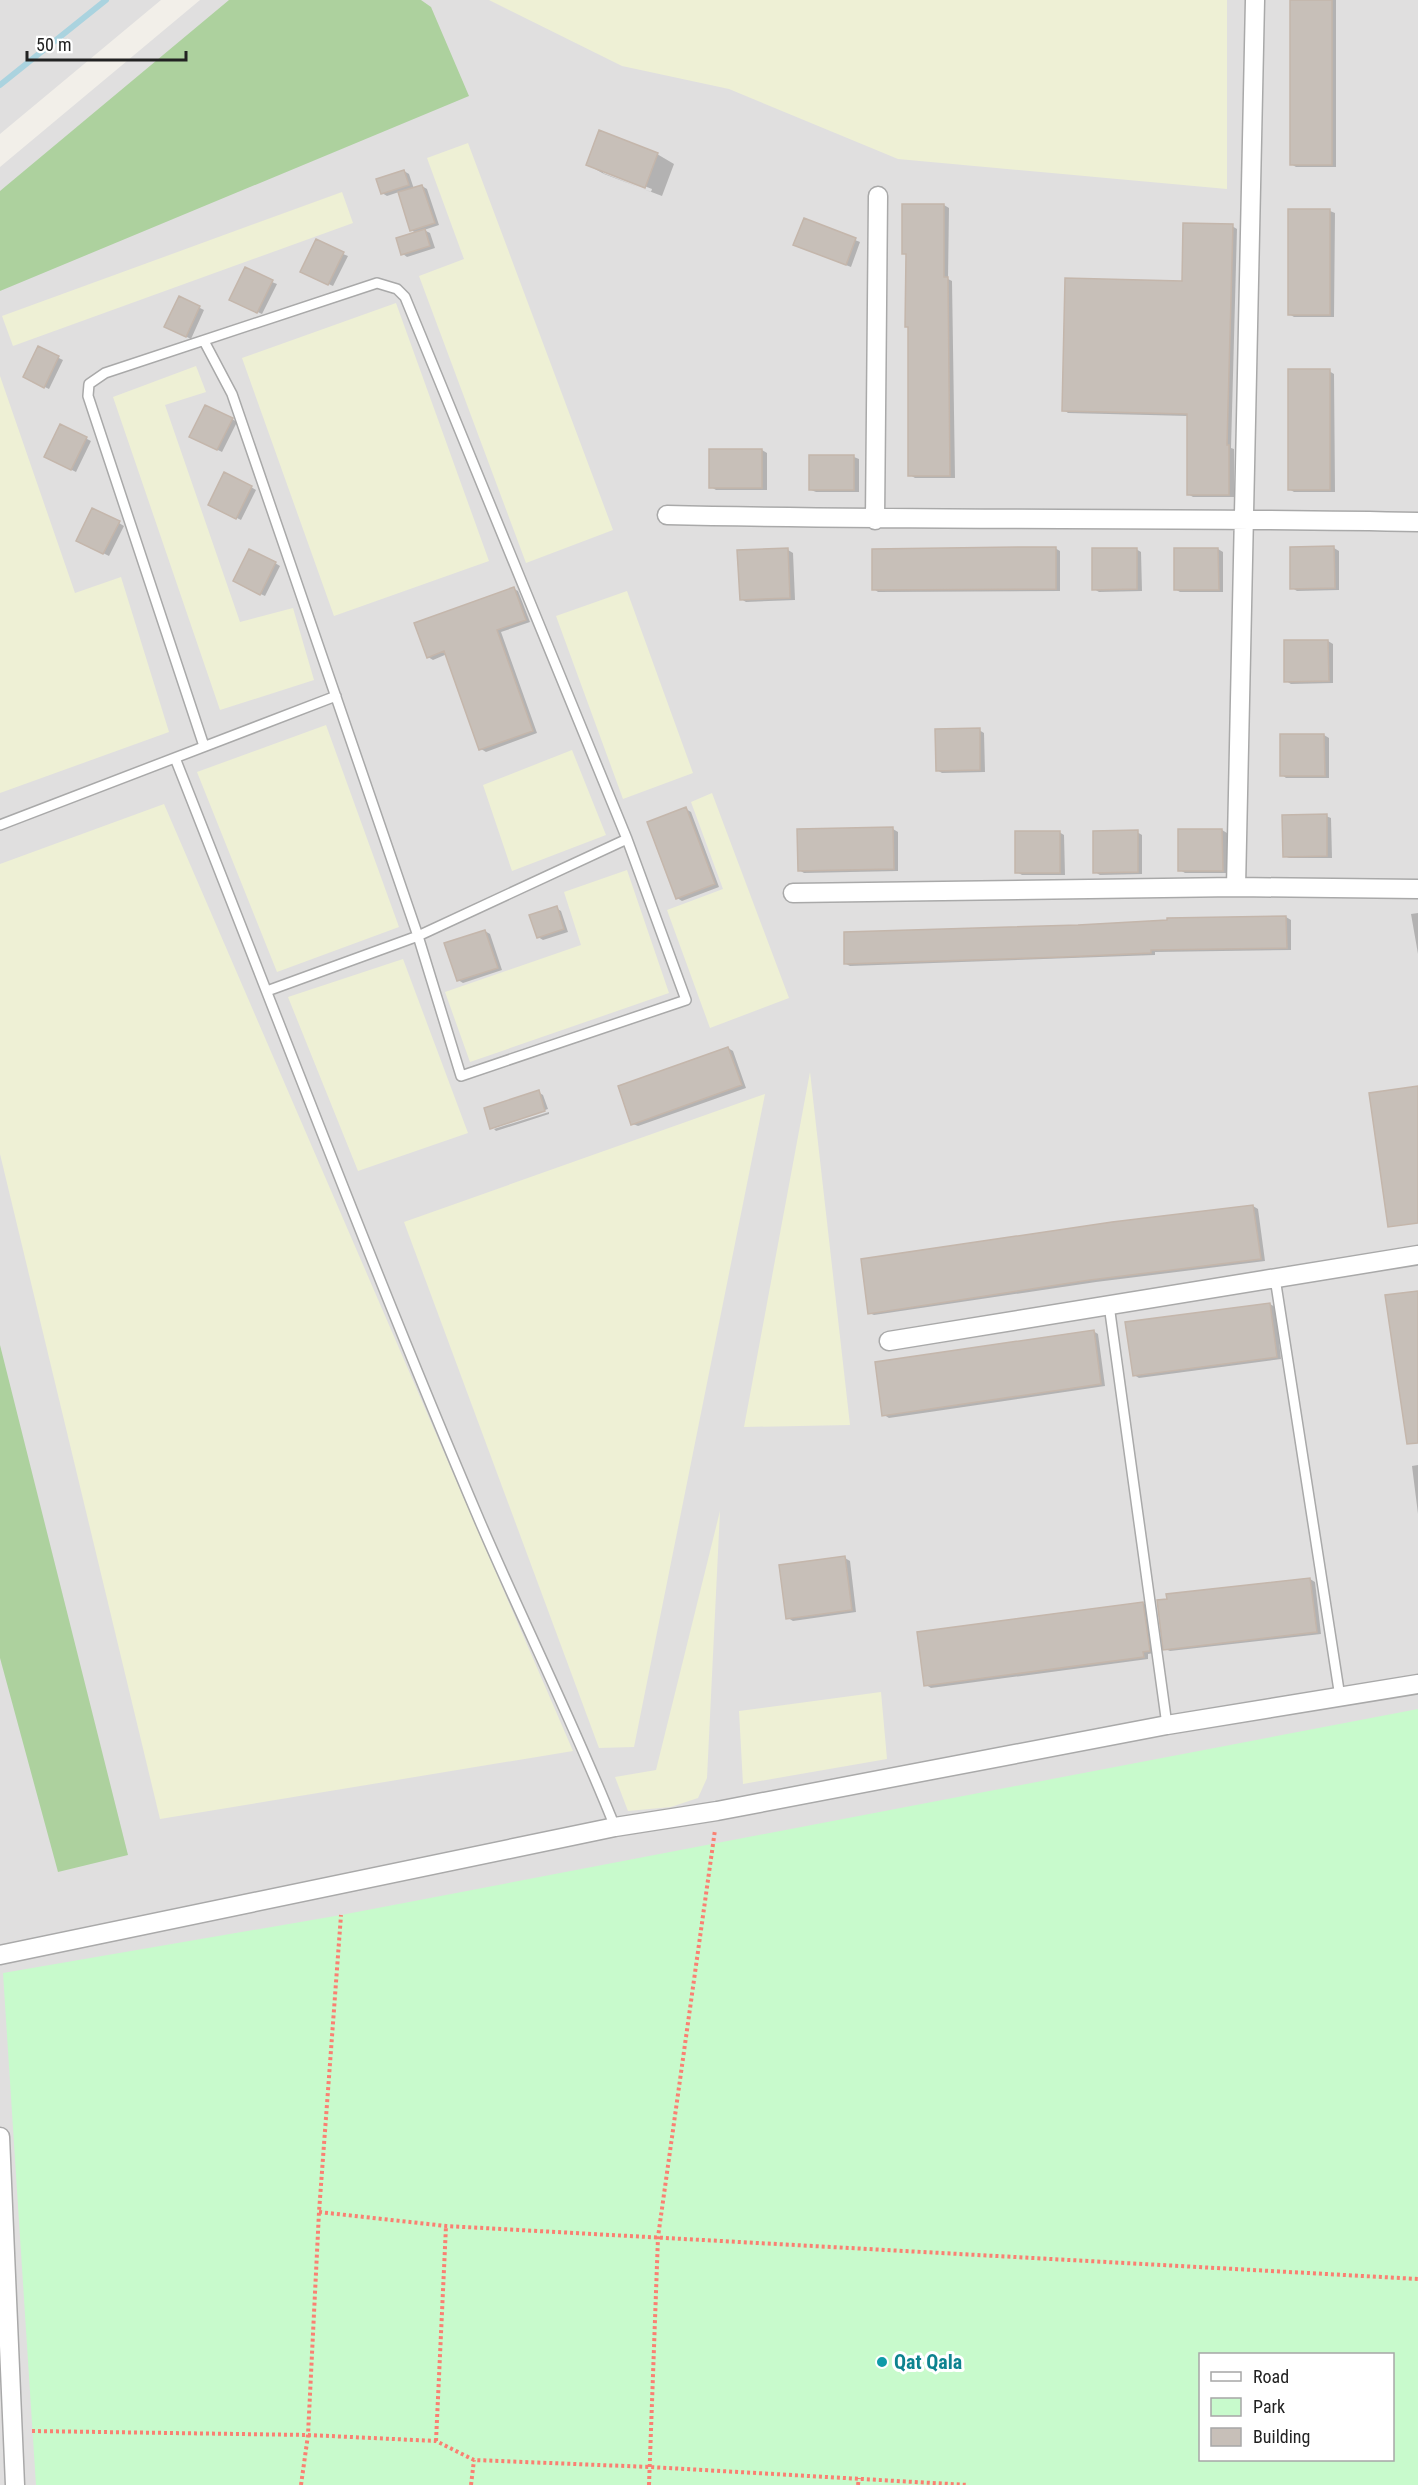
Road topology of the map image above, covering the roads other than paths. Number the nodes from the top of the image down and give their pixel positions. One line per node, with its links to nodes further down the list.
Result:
1 (1255, 0): 5 (street)
2 (878, 196): 6 (street)
3 (204, 341): 8 (lane); 9 (lane); 12 (lane)
4 (667, 515): 6 (street)
5 (1244, 519): 6 (street); 7 (street); 13 (street)
6 (875, 520)
7 (1418, 522)
8 (336, 696): 9 (lane); 16 (lane)
9 (204, 746): 10 (lane)
10 (175, 758): 11 (lane); 17 (lane)
11 (0, 825)
12 (627, 839): 16 (lane); 16 (lane)
13 (1236, 887): 14 (street); 15 (street)
14 (1418, 889)
15 (793, 893)
16 (418, 936): 17 (lane)
17 (267, 991): 25 (lane)
18 (1418, 1255): 19 (street)
19 (1275, 1278): 20 (street); 23 (lane)
20 (1109, 1305): 21 (street); 24 (lane)
21 (889, 1341)
22 (1418, 1684): 23 (street)
23 (1340, 1697): 24 (street)
24 (1167, 1725): 25 (street)
25 (615, 1827): 26 (street)
26 (0, 1955)
27 (0, 2137): 28 (street)
28 (15, 2485)

